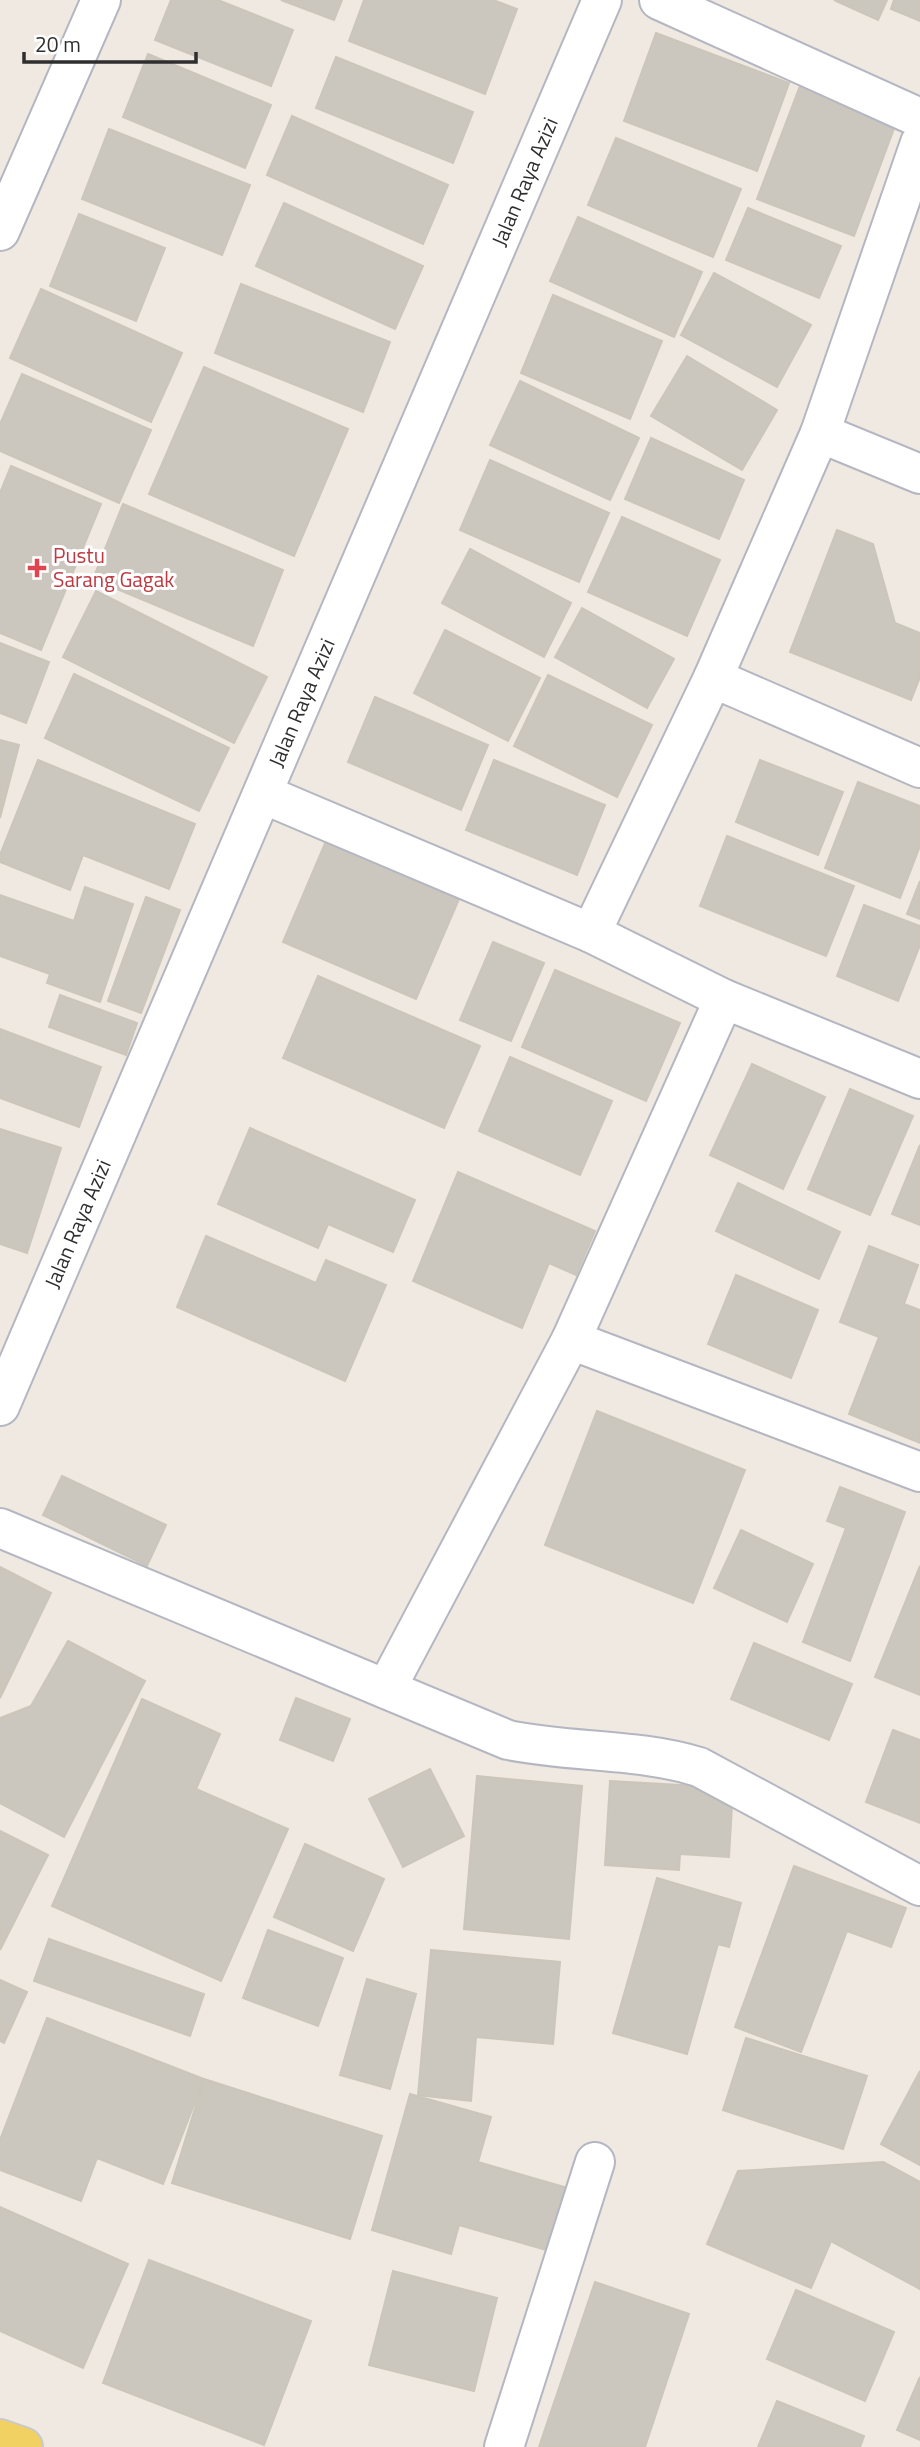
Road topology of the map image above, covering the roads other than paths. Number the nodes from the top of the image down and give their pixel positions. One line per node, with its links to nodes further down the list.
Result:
1 (101, 0): 6 (street)
2 (603, 0): 11 (street, Jalan Raya Azizi)
3 (659, 0): 4 (street)
4 (920, 118)
5 (920, 144): 7 (street)
6 (2, 223)
7 (820, 433): 8 (street); 9 (street)
8 (920, 474)
9 (713, 678): 10 (street); 12 (street)
10 (920, 768)
11 (263, 794): 12 (street); 16 (street, Jalan Raya Azizi)
12 (591, 933): 13 (street)
13 (724, 999): 14 (street); 15 (street)
14 (920, 1079)
15 (571, 1340): 17 (street); 19 (street)
16 (0, 1406)
17 (920, 1472)
18 (0, 1528): 19 (street)
19 (386, 1689): 20 (street)
20 (920, 1886)
21 (595, 2162): 24 (street)
22 (0, 2439): 23 (main road)
23 (23, 2447)
24 (503, 2447)

